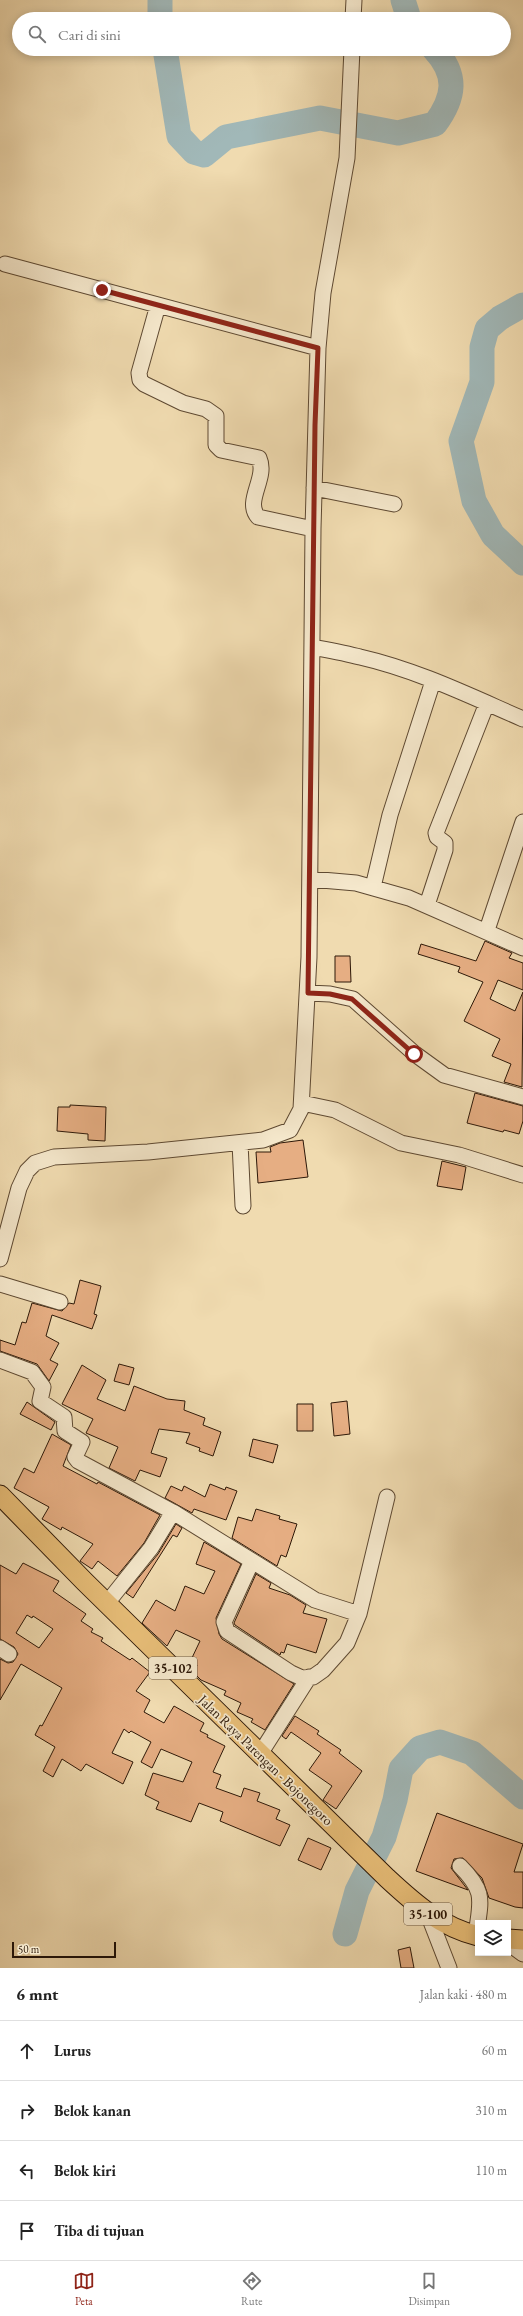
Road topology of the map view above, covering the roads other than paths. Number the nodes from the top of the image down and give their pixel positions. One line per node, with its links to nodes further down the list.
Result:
1 (354, 0): 2 (street)
2 (353, 12)
3 (352, 56): 6 (street)
4 (5, 264): 5 (street)
5 (158, 305): 6 (street); 9 (street)
6 (318, 348): 7 (street)
7 (314, 488): 8 (street); 9 (street)
8 (394, 504)
9 (313, 529): 10 (street)
10 (312, 647): 11 (street); 15 (street)
11 (433, 681): 12 (street); 16 (street)
12 (487, 703): 13 (street); 17 (street)
13 (523, 719)
14 (523, 822): 18 (street)
15 (310, 879): 16 (street); 20 (street)
16 (372, 886): 17 (street)
17 (427, 905): 18 (street)
18 (487, 930): 19 (street)
19 (523, 948)
20 (308, 993): 21 (street); 22 (street)
21 (523, 1097)
22 (302, 1103): 23 (street); 24 (street)
23 (240, 1143): 25 (street); 26 (street)
24 (523, 1175)
25 (243, 1206)
26 (0, 1259)
27 (0, 1284): 28 (street)
28 (60, 1302)
29 (0, 1360): 32 (street)
30 (0, 1495): 34 (main road, Jalan Raya Parengan - Bojonegoro / 35-102)
31 (386, 1497): 35 (street)
32 (173, 1512): 33 (street); 34 (street)
33 (252, 1560): 35 (street); 36 (street)
34 (107, 1603): 37 (main road, Jalan Raya Parengan - Bojonegoro / 35-102)
35 (358, 1614): 36 (street)
36 (309, 1677): 37 (street)
37 (260, 1754): 38 (main road, Jalan Raya Parengan - Bojonegoro / 35-102)
38 (364, 1856): 40 (main road, Jalan Raya Parengan - Bojonegoro / 35-100)
39 (460, 1866): 41 (street)
40 (428, 1914): 42 (main road, Jalan Raya Parengan - Bojonegoro / 35-100); 47 (street)
41 (478, 1920)
42 (475, 1935)
43 (511, 1939): 44 (main road)
44 (523, 1940)
45 (511, 1945): 46 (street)
46 (523, 1954)
47 (449, 1968)

